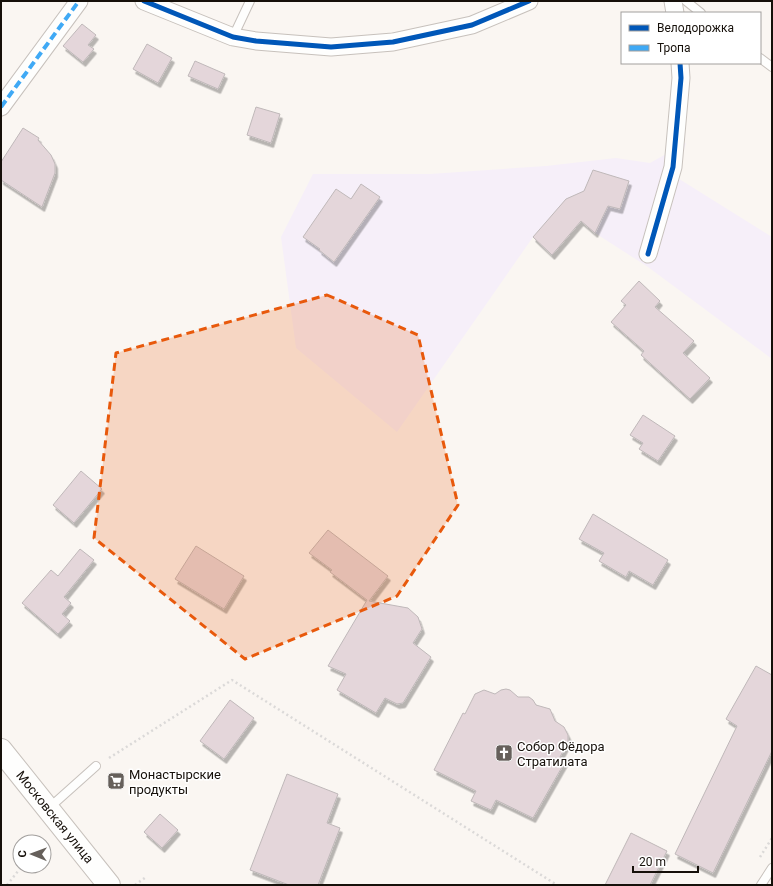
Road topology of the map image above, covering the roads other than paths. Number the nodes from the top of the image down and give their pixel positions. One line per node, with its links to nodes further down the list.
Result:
1 (79, 1): 13 (street)
2 (144, 1): 9 (street)
3 (250, 1): 9 (lane)
4 (529, 1): 9 (street)
5 (673, 1): 7 (street)
6 (686, 1): 8 (lane)
7 (674, 12)
8 (700, 12)
9 (232, 37)
10 (761, 59): 12 (lane)
11 (680, 64): 14 (street)
12 (772, 67)
13 (1, 107)
14 (648, 254)
15 (1, 750): 17 (main road, Московская улица)
16 (96, 766): 17 (lane)
17 (48, 808): 19 (main road, Московская улица)
18 (772, 868): 20 (lane)
19 (109, 885)
20 (761, 885)

